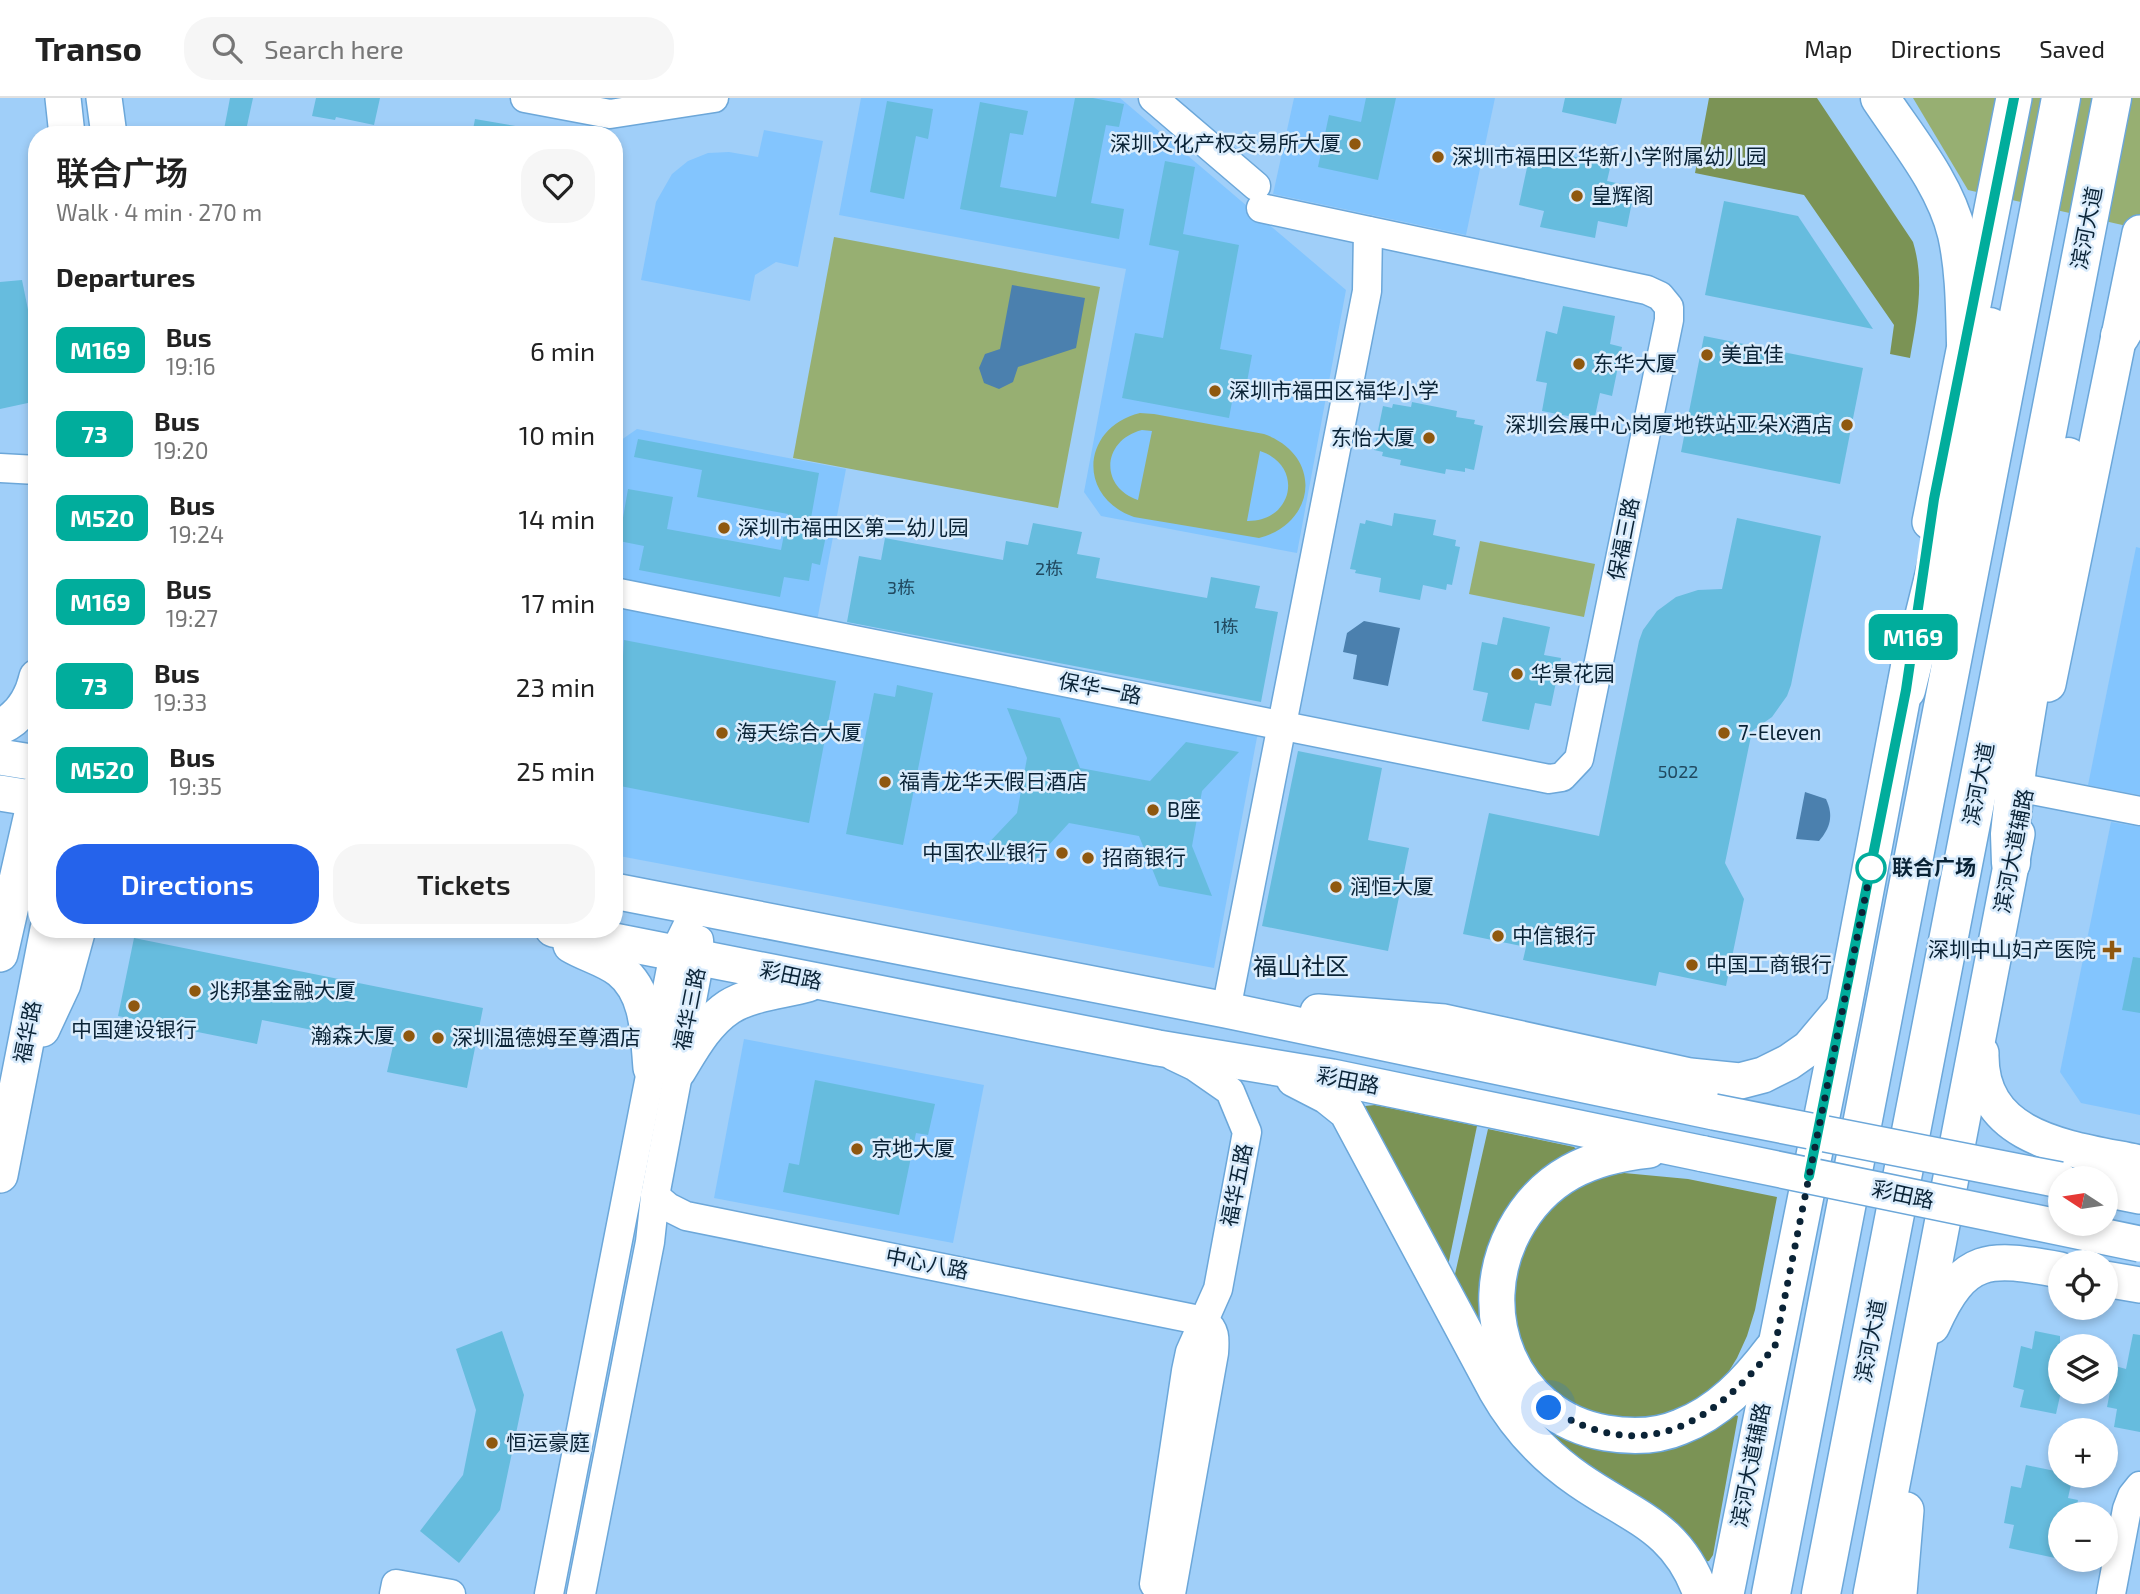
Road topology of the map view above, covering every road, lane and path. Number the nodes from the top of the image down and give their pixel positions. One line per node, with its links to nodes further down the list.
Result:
1 (63, 98): 13 (main road)
2 (104, 98): 14 (main road)
3 (525, 98): 12 (street)
4 (714, 98): 12 (street)
5 (1153, 98): 15 (street)
6 (1880, 98): 19 (highway)
7 (2014, 98): 19 (main road, 滨河大道辅路)
8 (2050, 98): 23 (highway)
9 (2061, 98): 80 (highway)
10 (2112, 98): 81 (highway, 滨河大道)
11 (2135, 98): 36 (highway)
12 (609, 116)
13 (66, 126)
14 (109, 126)
15 (1367, 231): 25 (street); 28 (street, 保福三路)
16 (2140, 233): 18 (main road, 滨河大道辅路)
17 (2140, 302): 18 (highway)
18 (2120, 336): 30 (main road, 滨河大道辅路)
19 (1966, 343): 23 (main road, 滨河大道辅路)
20 (0, 468): 21 (street)
21 (28, 470)
22 (623, 594): 25 (street, 保华一路)
23 (1906, 690): 48 (main road, 滨河大道辅路)
24 (28, 700): 26 (main road)
25 (1282, 726): 28 (street, 保华一路); 49 (street)
26 (0, 727)
27 (0, 757): 29 (main road)
28 (1579, 759)
29 (28, 762)
30 (2027, 789): 33 (street); 36 (main road, 滨河大道辅路)
31 (0, 793): 32 (main road)
32 (28, 796)
33 (2140, 811)
34 (28, 819): 35 (main road)
35 (21, 839): 37 (main road)
36 (2011, 863): 47 (main road, 滨河大道辅路)
37 (26, 878): 44 (main road)
38 (623, 893): 39 (main road, 彩田路)
39 (696, 908): 45 (street, 福华三路); 49 (main road, 彩田路)
40 (46, 938): 52 (main road, 福华路)
41 (76, 938): 52 (main road)
42 (560, 938): 53 (main road)
43 (598, 938): 45 (main road, 彩田路)
44 (0, 954)
45 (687, 956): 46 (main road, 彩田路); 53 (street, 福华三路)
46 (818, 982): 50 (main road, 彩田路); 53 (main road)
47 (1985, 997): 55 (main road); 69 (main road, 滨河大道辅路)
48 (1844, 1006): 49 (main road); 67 (main road, 滨河大道辅路)
49 (1226, 1010): 57 (main road, 彩田路, bridge)
50 (1158, 1048): 51 (main road, 彩田路); 66 (street, 福华五路)
51 (1265, 1067): 54 (main road, 彩田路); 78 (main road)
52 (21, 1070): 56 (main road, 福华路)
53 (665, 1070): 59 (street, 福华三路); 74 (street, 福华三路)
54 (1670, 1148): 62 (main road, 彩田路, bridge); 67 (main road)
55 (2140, 1163)
56 (0, 1175)
57 (2048, 1178)
58 (2118, 1192): 60 (main road)
59 (655, 1196): 61 (street, 福华三路); 66 (street, 中心八路)
60 (2140, 1196)
61 (650, 1242): 68 (street, 中心八路); 75 (street, 福华三路)
62 (2140, 1244)
63 (2048, 1268): 69 (main road)
64 (2118, 1281): 65 (main road)
65 (2140, 1285)
66 (1204, 1321): 68 (street, 福华五路); 77 (street)
67 (1775, 1346): 79 (main road, 滨河大道辅路)
68 (1190, 1352): 76 (street, 福华五路)
69 (1915, 1364): 70 (main road, 滨河大道辅路)
70 (1902, 1433): 82 (main road, 滨河大道辅路); 83 (main road)
71 (2140, 1486): 84 (street)
72 (394, 1594): 73 (street)
73 (451, 1594)
74 (549, 1594)
75 (581, 1594)
76 (1152, 1594)
77 (1171, 1594)
78 (1701, 1594)
79 (1726, 1594)
80 (1771, 1594)
81 (1821, 1594)
82 (1871, 1594)
83 (1899, 1594)
84 (2111, 1594)

